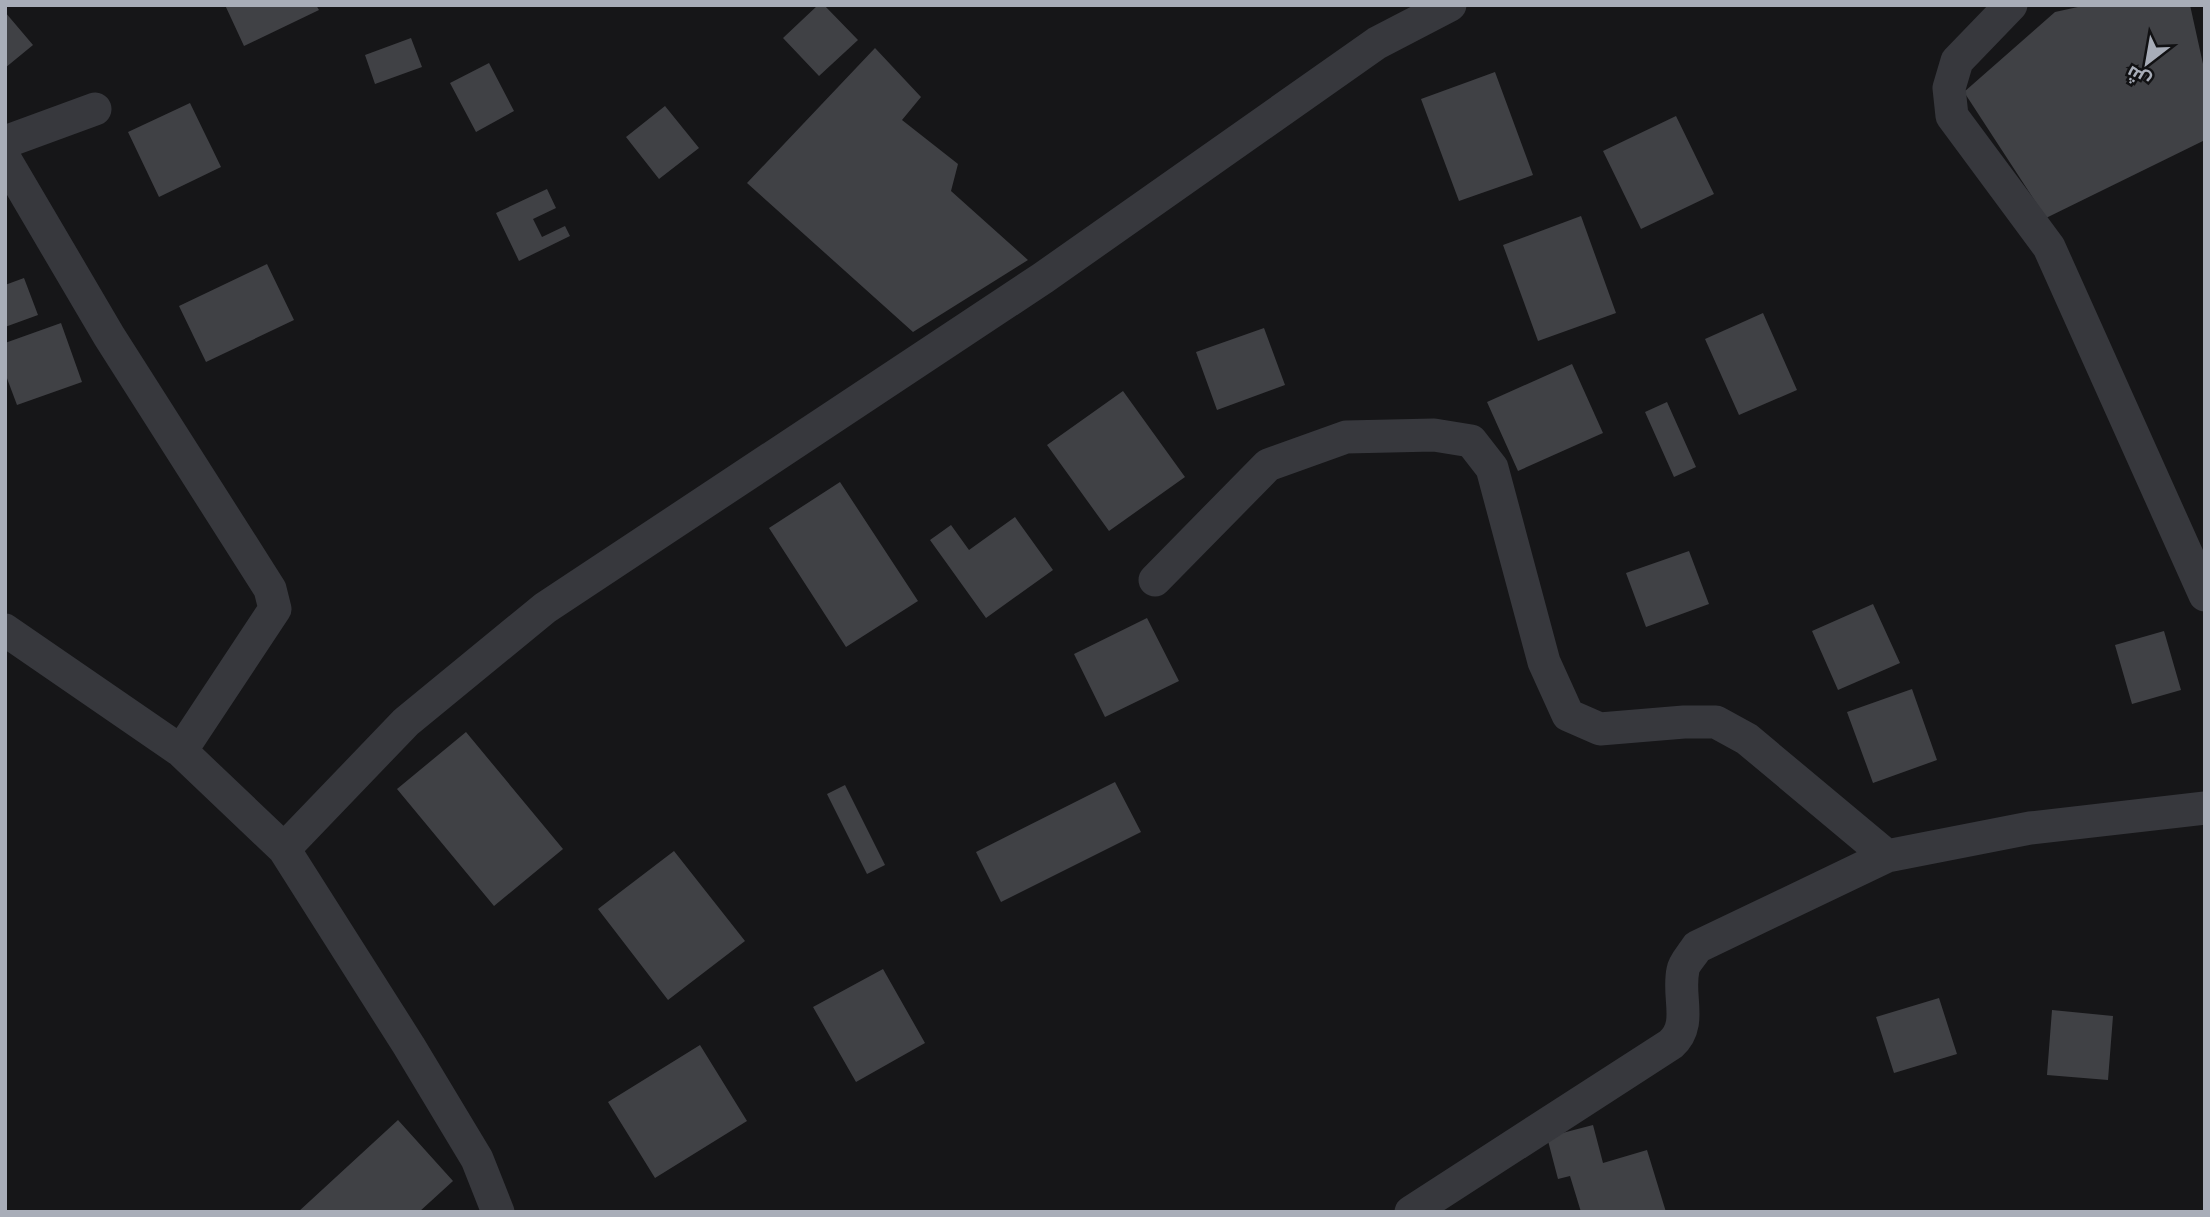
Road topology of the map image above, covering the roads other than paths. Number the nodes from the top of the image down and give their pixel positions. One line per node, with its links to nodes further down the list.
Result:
1 (1450, 5): 11 (street)
2 (2011, 5): 7 (street)
3 (95, 109): 4 (street)
4 (5, 142)
5 (5, 159): 9 (street)
6 (1155, 580): 12 (street)
7 (2205, 595)
8 (5, 630): 9 (street)
9 (181, 751): 11 (street)
10 (2205, 808): 12 (street)
11 (284, 849): 13 (street)
12 (1887, 856): 14 (street)
13 (498, 1212)
14 (1411, 1212)

